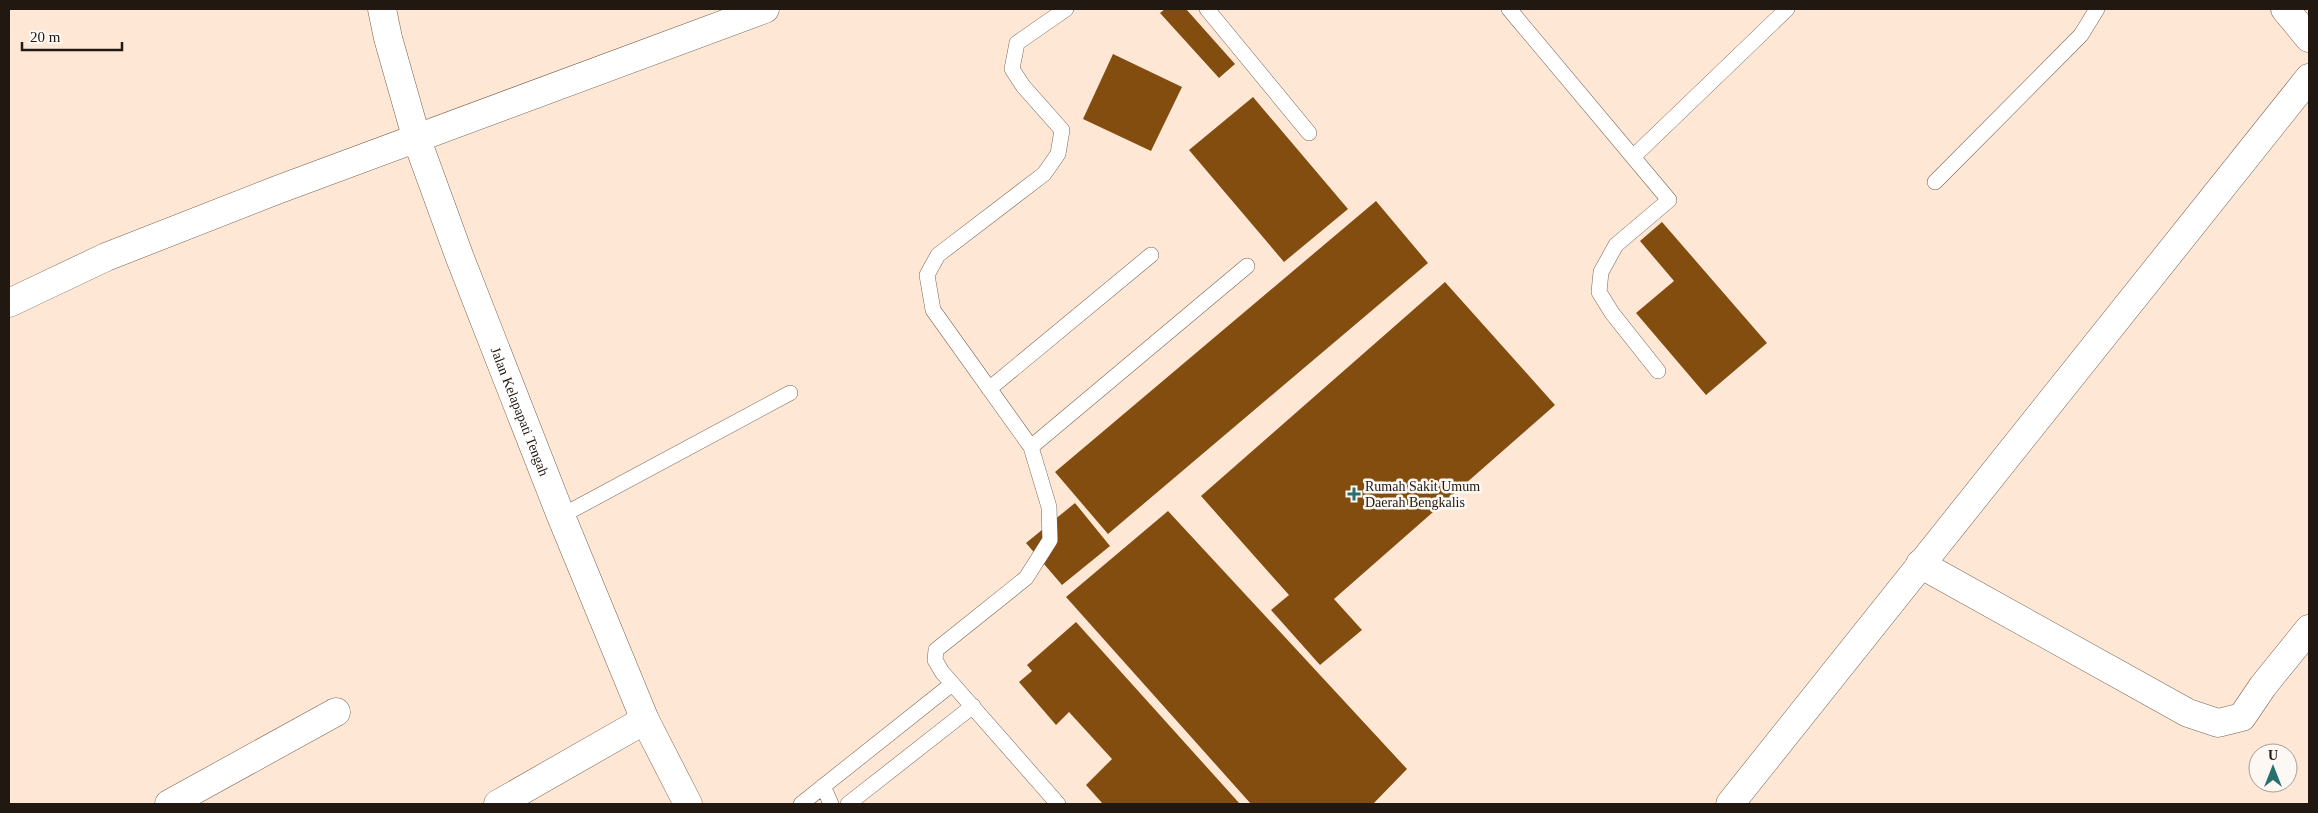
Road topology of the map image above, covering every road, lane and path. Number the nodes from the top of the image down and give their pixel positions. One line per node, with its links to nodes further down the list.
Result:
1 (382, 9): 10 (street, Jalan Kelapapati Tengah)
2 (764, 9): 10 (street)
3 (1066, 9): 17 (lane)
4 (1207, 9): 9 (lane)
5 (1509, 9): 11 (lane)
6 (1787, 9): 11 (lane)
7 (2097, 9): 12 (lane)
8 (2309, 78): 21 (street)
9 (1309, 133)
10 (417, 140): 15 (street); 20 (street, Jalan Kelapapati Tengah)
11 (1633, 157): 16 (lane)
12 (1935, 182)
13 (1151, 255): 17 (lane)
14 (1247, 266): 19 (lane)
15 (9, 303)
16 (1658, 371)
17 (988, 389): 19 (lane)
18 (790, 392): 20 (lane)
19 (1031, 447): 23 (lane)
20 (561, 516): 26 (street, Jalan Kelapapati Tengah)
21 (1920, 564): 22 (street); 35 (street)
22 (2309, 629)
23 (952, 684): 24 (lane); 27 (lane)
24 (974, 706): 33 (lane); 34 (lane)
25 (336, 712): 28 (street)
26 (645, 720): 29 (street); 30 (street, Jalan Kelapapati Tengah)
27 (823, 786): 31 (lane); 32 (lane)
28 (169, 804)
29 (498, 804)
30 (688, 804)
31 (801, 804)
32 (831, 804)
33 (848, 804)
34 (1058, 804)
35 (1730, 804)

